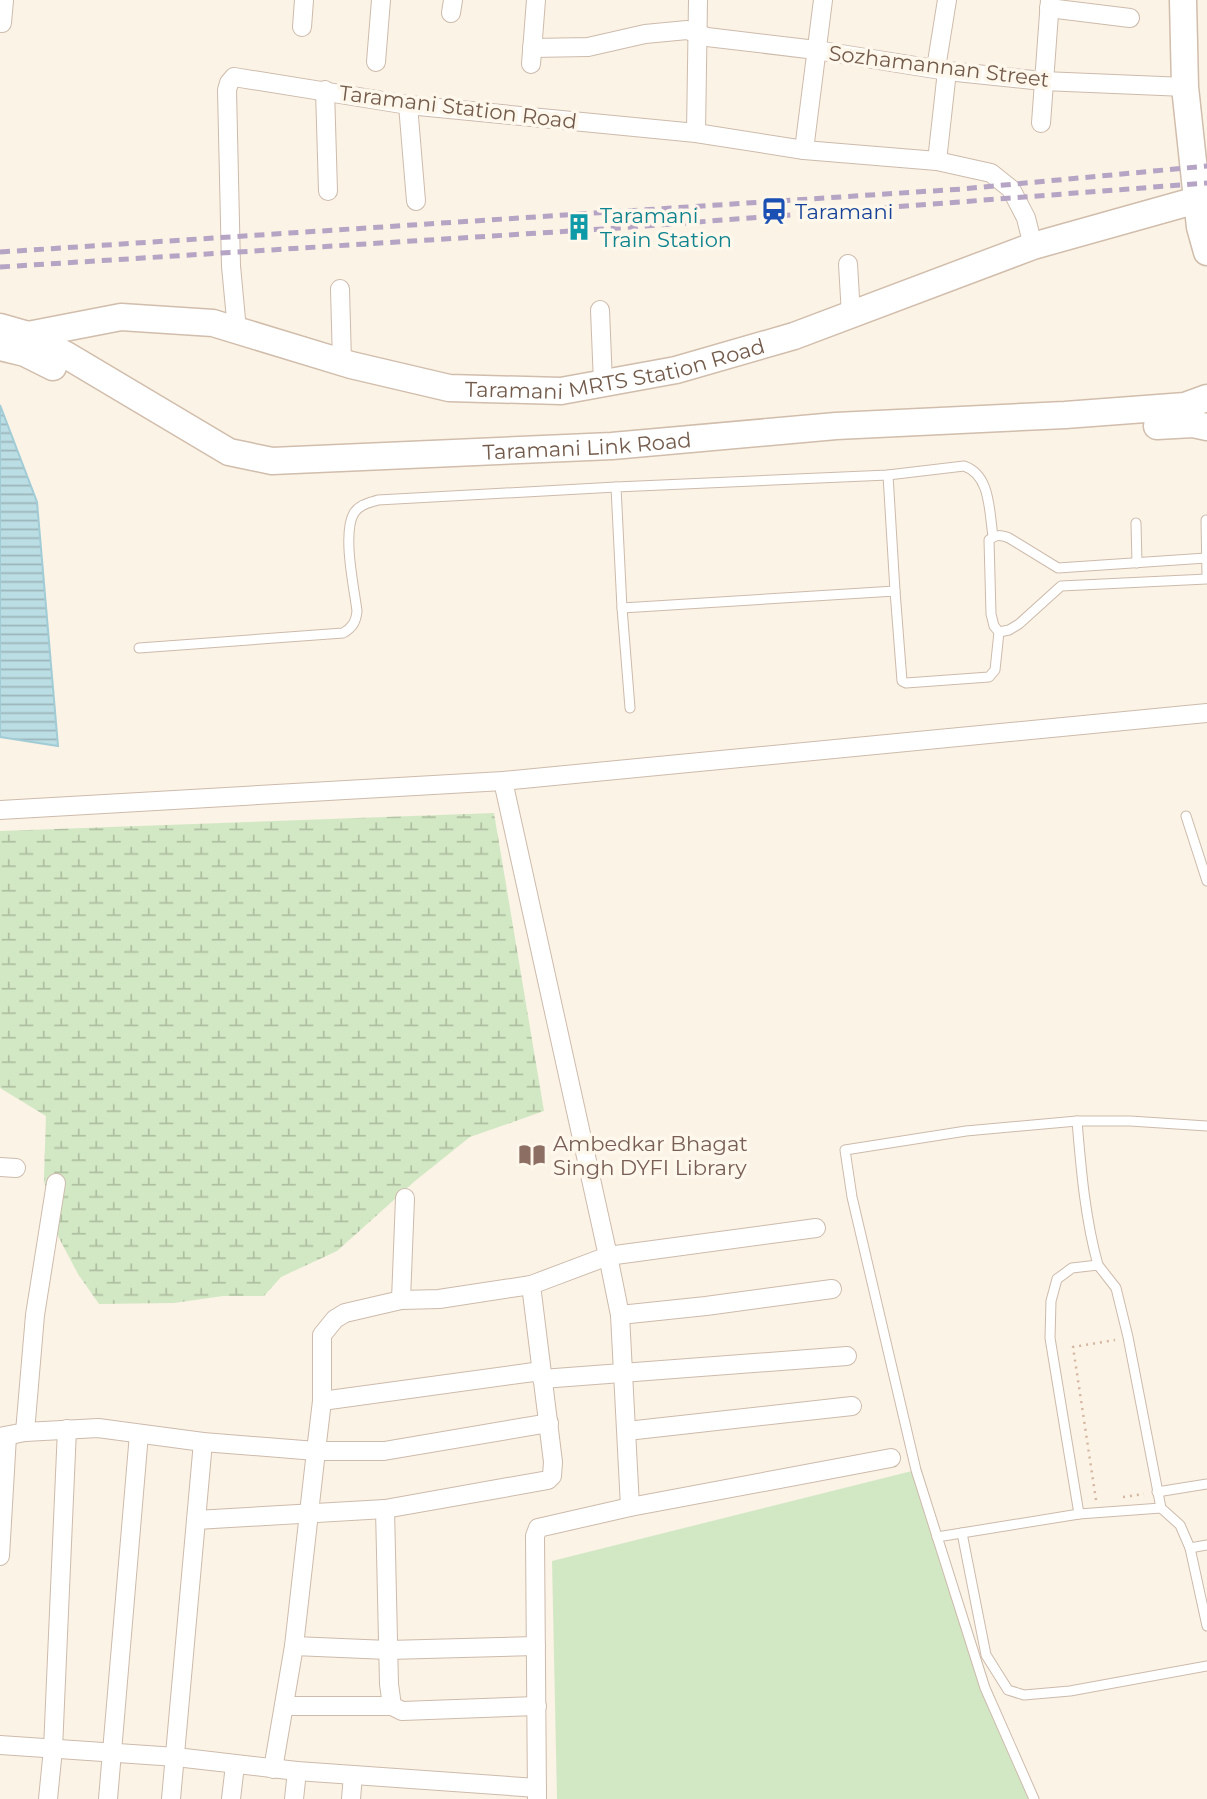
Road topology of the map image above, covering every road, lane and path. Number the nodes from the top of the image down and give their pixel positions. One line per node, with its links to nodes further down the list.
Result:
1 (4, 0): 11 (street)
2 (304, 0): 12 (street)
3 (381, 0): 15 (street)
4 (536, 0): 13 (street, Sozhamannan Street)
5 (698, 0): 13 (street)
6 (823, 0): 14 (street)
7 (947, 0): 16 (street)
8 (1183, 0): 18 (street)
9 (1050, 4): 10 (street); 17 (street)
10 (1130, 18)
11 (2, 23)
12 (302, 27)
13 (695, 33): 14 (street, Sozhamannan Street); 22 (street)
14 (816, 50): 16 (street, Sozhamannan Street); 23 (street)
15 (376, 62)
16 (941, 70): 17 (street, Sozhamannan Street); 24 (street)
17 (1043, 81): 18 (street, Sozhamannan Street); 21 (street)
18 (1185, 87): 26 (street)
19 (325, 90): 20 (street, Taramani Station Road); 25 (street); 35 (street, Taramani Station Road)
20 (408, 105): 22 (street, Taramani Station Road); 27 (street)
21 (1041, 123)
22 (696, 134): 23 (street, Taramani Station Road)
23 (804, 150): 24 (street, Taramani Station Road)
24 (937, 161): 28 (street, Taramani Station Road)
25 (328, 191)
26 (1202, 200): 28 (street, Taramani MRTS Station Road); 29 (street)
27 (416, 201)
28 (1033, 246): 33 (street, Taramani MRTS Station Road)
29 (1207, 252)
30 (848, 264): 33 (street)
31 (340, 289): 38 (street)
32 (600, 310): 39 (street)
33 (851, 315): 39 (street, Taramani MRTS Station Road)
34 (0, 327): 36 (street, Taramani Link Road)
35 (237, 330): 36 (street, Taramani MRTS Station Road); 38 (street, Taramani MRTS Station Road)
36 (27, 344): 37 (street, Taramani Link Road); 40 (street, Taramani Link Road); 41 (street, Taramani Link Road)
37 (0, 346)
38 (342, 362): 39 (street, Taramani MRTS Station Road)
39 (603, 383)
40 (1207, 398)
41 (1207, 427)
42 (888, 475): 43 (lane); 46 (lane); 50 (lane)
43 (616, 487): 51 (lane); 53 (lane)
44 (1206, 520): 48 (lane)
45 (1136, 523): 47 (lane)
46 (993, 536): 47 (lane); 52 (lane)
47 (1137, 563): 48 (lane)
48 (1206, 564): 49 (lane)
49 (1207, 578): 52 (lane)
50 (895, 591): 51 (lane); 52 (lane)
51 (622, 608): 54 (lane)
52 (999, 632)
53 (139, 648)
54 (630, 708)
55 (1207, 713): 56 (street)
56 (503, 782): 57 (street); 65 (street)
57 (0, 810)
58 (1186, 816): 59 (lane)
59 (1207, 881)
60 (1077, 1121): 61 (lane); 66 (lane); 96 (lane)
61 (1207, 1126)
62 (56, 1183): 81 (street)
63 (405, 1198): 69 (street)
64 (816, 1228): 65 (street)
65 (608, 1256): 67 (street); 70 (street)
66 (1098, 1265): 71 (lane); 92 (lane)
67 (531, 1285): 69 (street); 74 (street)
68 (832, 1289): 70 (street)
69 (401, 1300): 75 (street)
70 (620, 1315): 73 (street)
71 (1128, 1337): 86 (lane); 88 (path)
72 (847, 1356): 73 (street)
73 (622, 1372): 74 (street); 79 (street)
74 (541, 1375): 75 (street); 77 (street)
75 (322, 1401): 83 (street)
76 (852, 1406): 79 (street)
77 (549, 1423): 83 (street); 91 (street)
78 (67, 1429): 80 (street); 81 (street); 109 (street)
79 (627, 1431): 89 (street)
80 (139, 1434): 82 (street); 110 (street)
81 (11, 1435): 99 (street)
82 (203, 1442): 83 (street); 94 (street)
83 (316, 1451): 93 (street)
84 (891, 1458): 89 (street)
85 (1207, 1484): 86 (lane)
86 (1157, 1492): 87 (path); 90 (lane)
87 (1121, 1497)
88 (1096, 1501)
89 (630, 1507): 102 (street)
90 (1161, 1508): 92 (lane); 98 (lane)
91 (384, 1509): 93 (street); 103 (street)
92 (1079, 1514): 95 (lane)
93 (308, 1516): 94 (street); 101 (street)
94 (196, 1520): 111 (street)
95 (962, 1533): 96 (lane); 104 (lane)
96 (937, 1537): 124 (lane)
97 (1207, 1545): 98 (lane)
98 (1190, 1548): 100 (lane)
99 (0, 1556)
100 (1207, 1626)
101 (294, 1646): 103 (street); 105 (street)
102 (536, 1646): 103 (street); 107 (street)
103 (388, 1650): 106 (street)
104 (1207, 1665)
105 (284, 1706): 106 (street); 113 (street)
106 (392, 1706): 107 (street)
107 (537, 1706): 117 (street)
108 (0, 1745): 109 (street)
109 (53, 1749): 110 (street); 118 (street)
110 (114, 1753): 111 (street); 119 (street)
111 (176, 1756): 112 (street); 120 (street)
112 (235, 1765): 113 (street); 121 (street)
113 (273, 1769): 114 (street)
114 (297, 1771): 115 (street); 122 (street)
115 (353, 1775): 116 (street); 123 (street)
116 (428, 1790): 117 (street)
117 (537, 1794)
118 (48, 1799)
119 (108, 1799)
120 (171, 1799)
121 (231, 1799)
122 (294, 1799)
123 (351, 1799)
124 (1034, 1799)

